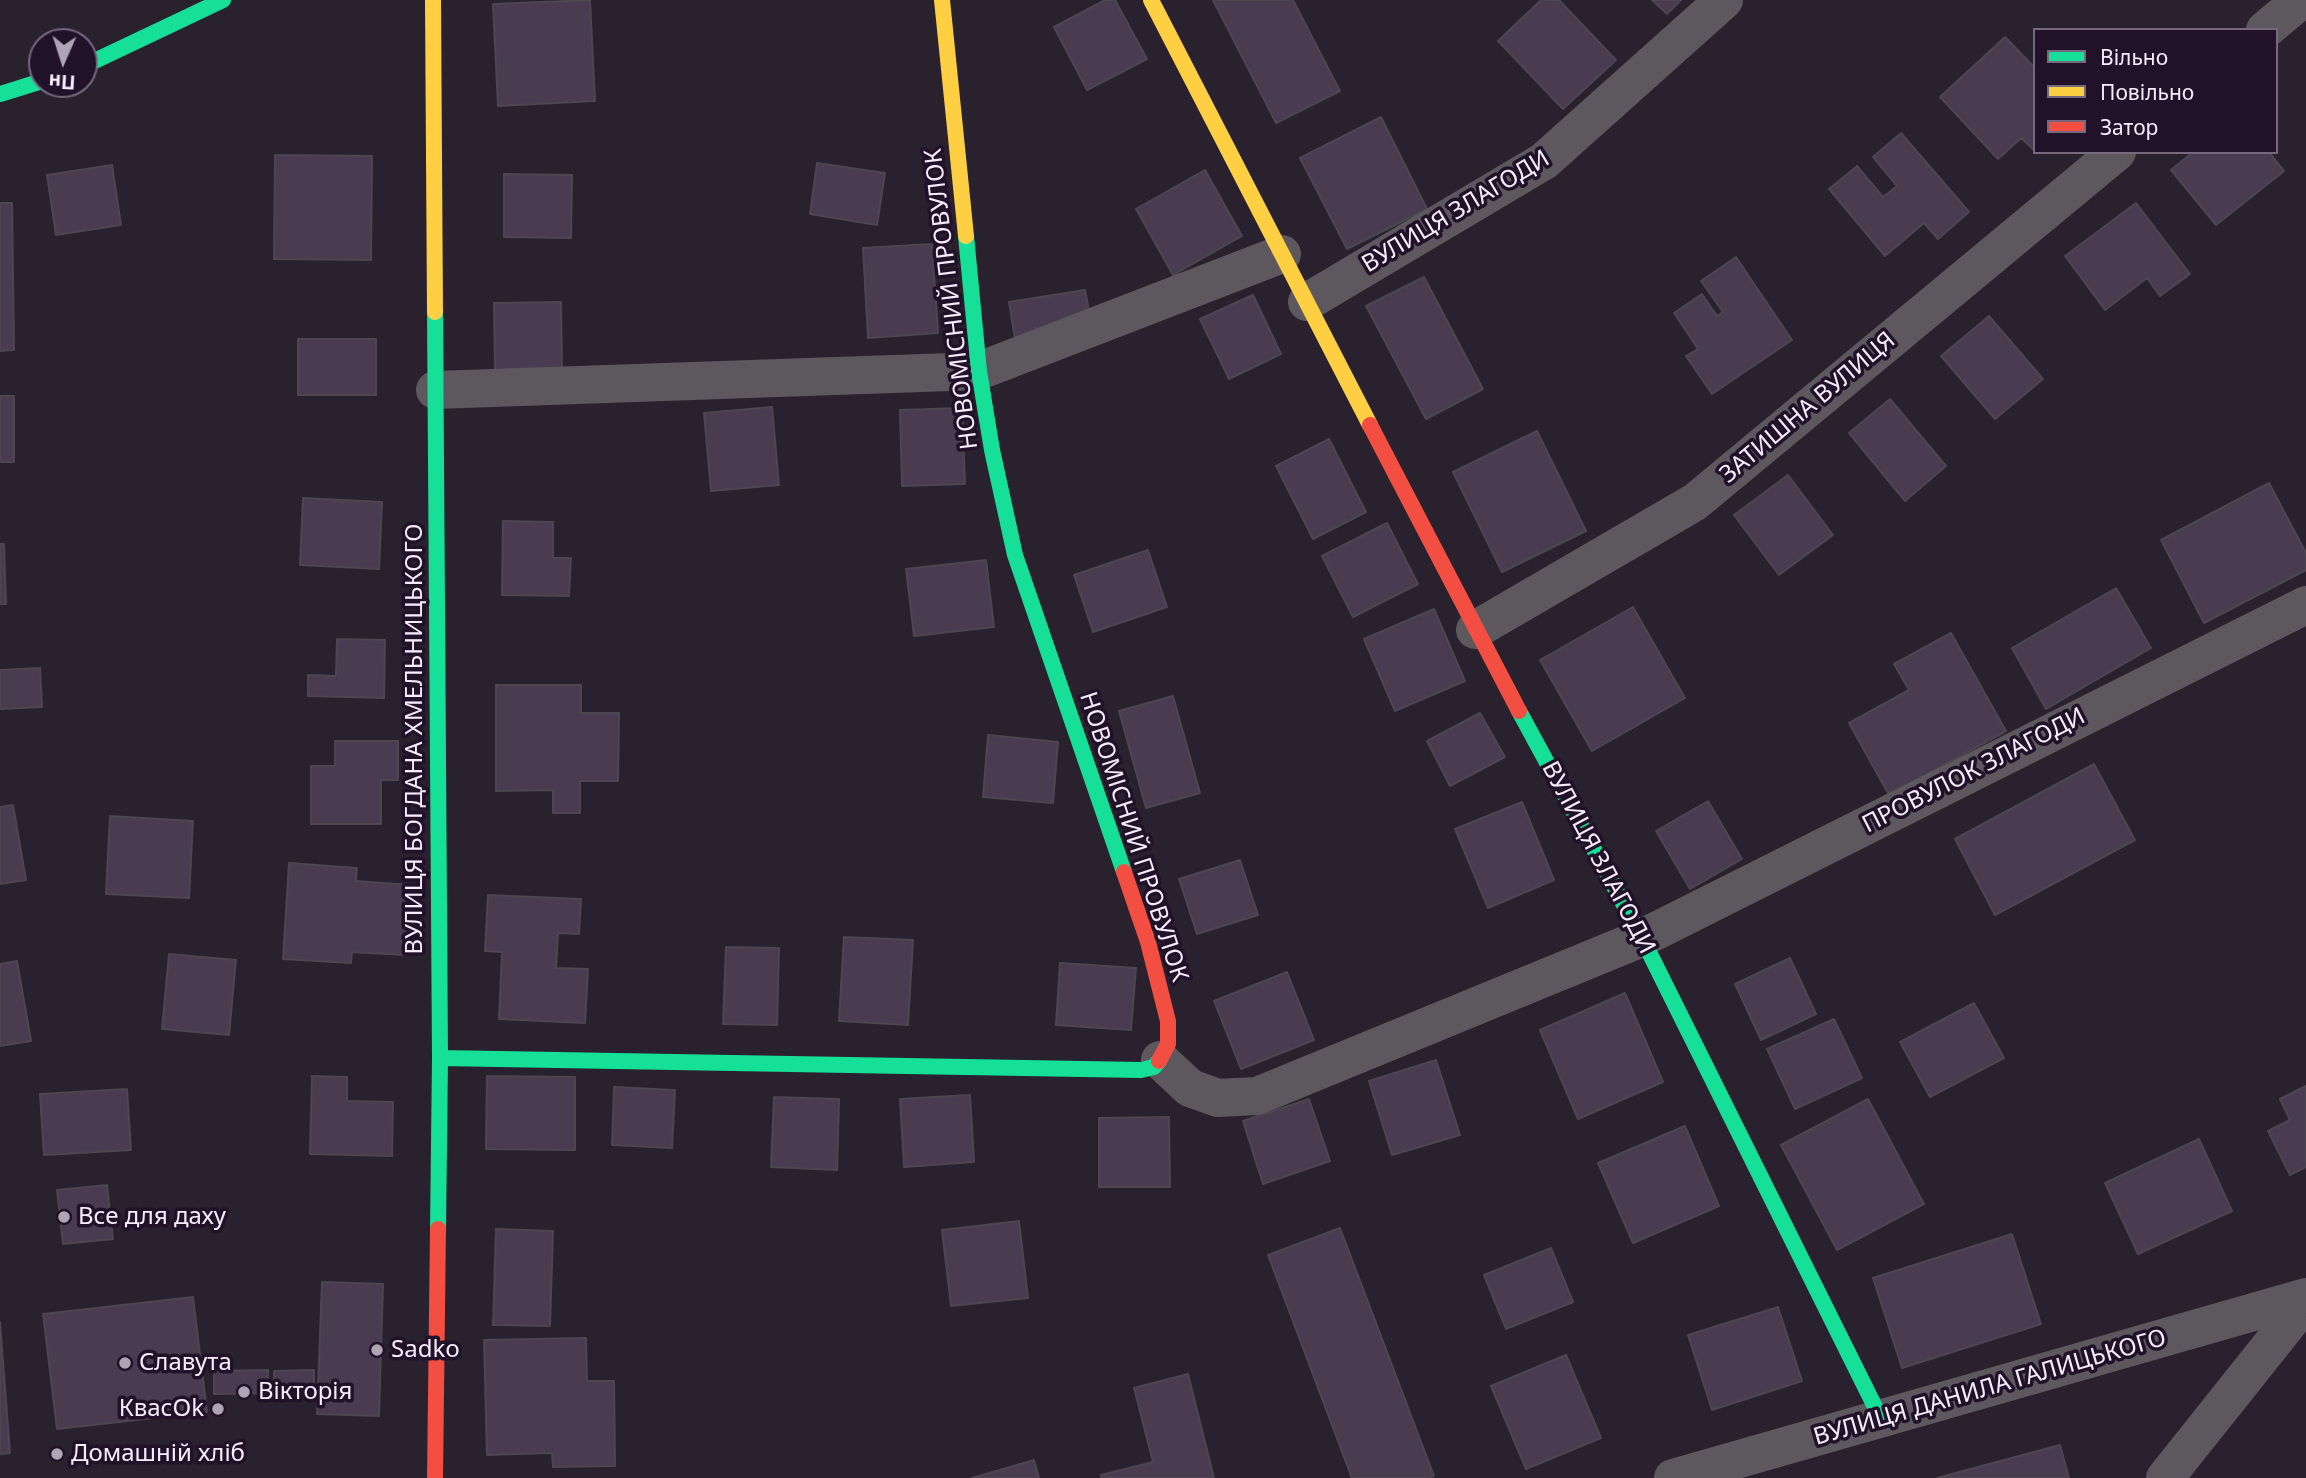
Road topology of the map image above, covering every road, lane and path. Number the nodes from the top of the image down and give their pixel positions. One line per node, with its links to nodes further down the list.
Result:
1 (223, 0): 9 (street)
2 (419, 0): 7 (street)
3 (942, 0): 15 (street, НОВОМІСНИЙ ПРОВУЛОК)
4 (1151, 0): 13 (street, ВУЛИЦЯ ЗЛАГОДИ)
5 (1724, 0): 14 (street, ВУЛИЦЯ ЗЛАГОДИ)
6 (2301, 0): 8 (street)
7 (433, 5): 16 (street, ВУЛИЦЯ БОГДАНА ХМЕЛЬНИЦЬКОГО)
8 (2267, 28)
9 (98, 58)
10 (28, 85): 11 (street)
11 (0, 94)
12 (2115, 154): 18 (street, ЗАТИШНА ВУЛИЦЯ)
13 (1282, 254): 14 (street, ВУЛИЦЯ ЗЛАГОДИ); 15 (street)
14 (1307, 302): 18 (street, ВУЛИЦЯ ЗЛАГОДИ)
15 (979, 371): 16 (street); 21 (street, НОВОМІСНИЙ ПРОВУЛОК)
16 (435, 390): 20 (street, ВУЛИЦЯ БОГДАНА ХМЕЛЬНИЦЬКОГО)
17 (2306, 605): 19 (street, ПРОВУЛОК ЗЛАГОДИ)
18 (1475, 630): 19 (street, ВУЛИЦЯ ЗЛАГОДИ)
19 (1642, 938): 21 (street, ПРОВУЛОК ЗЛАГОДИ); 23 (street, ВУЛИЦЯ ЗЛАГОДИ)
20 (440, 1058): 21 (street); 24 (street, ВУЛИЦЯ БОГДАНА ХМЕЛЬНИЦЬКОГО)
21 (1160, 1060)
22 (2306, 1299): 23 (street, ВУЛИЦЯ ДАНИЛА ГАЛИЦЬКОГО); 26 (street)
23 (1881, 1419): 25 (street, ВУЛИЦЯ ДАНИЛА ГАЛИЦЬКОГО)
24 (435, 1478)
25 (1673, 1478)
26 (2165, 1478)

